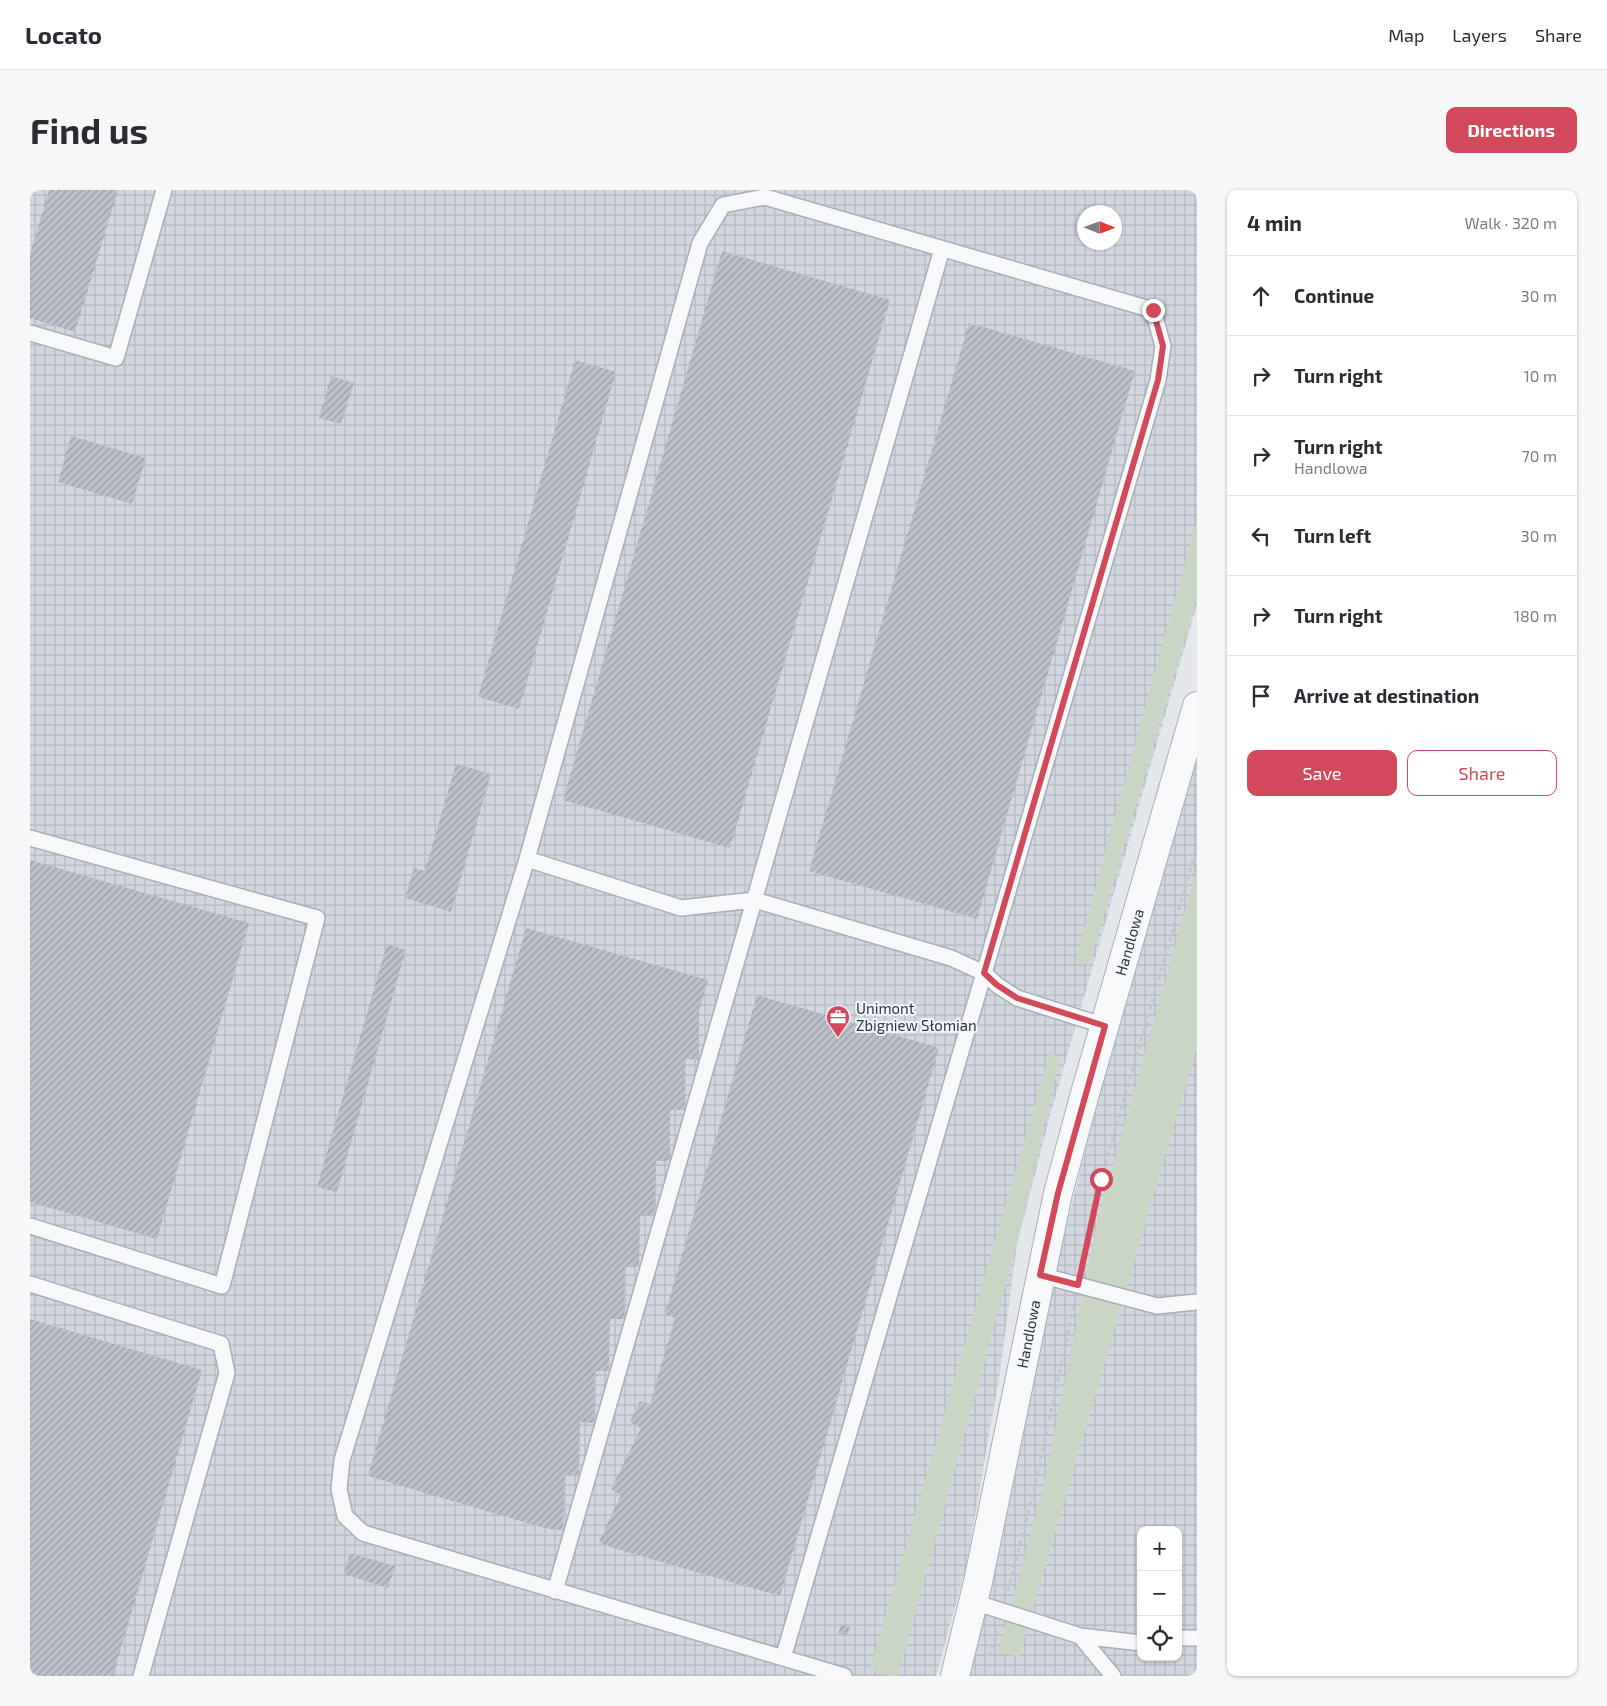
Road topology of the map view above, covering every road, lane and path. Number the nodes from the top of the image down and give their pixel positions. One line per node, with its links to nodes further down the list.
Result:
1 (164, 190): 3 (lane)
2 (942, 248): 7 (lane); 8 (lane); 9 (lane)
3 (30, 334)
4 (1197, 706): 10 (street, Handlowa)
5 (30, 838): 11 (lane)
6 (1197, 846): 14 (path)
7 (527, 859): 8 (lane); 16 (lane)
8 (755, 900): 9 (lane); 16 (lane)
9 (984, 973): 10 (lane); 23 (lane)
10 (1105, 1026): 12 (street, Handlowa)
11 (30, 1226)
12 (1040, 1275): 14 (lane); 17 (street, Handlowa)
13 (30, 1284): 25 (lane)
14 (1078, 1285): 15 (lane); 18 (path)
15 (1197, 1302)
16 (555, 1591): 23 (lane)
17 (974, 1602): 18 (lane); 27 (street, Handlowa)
18 (1003, 1611): 19 (lane); 24 (path)
19 (1080, 1636): 22 (lane); 28 (lane)
20 (1182, 1638): 21 (lane)
21 (1197, 1638)
22 (1137, 1643)
23 (783, 1658): 26 (lane)
24 (989, 1658)
25 (141, 1676)
26 (844, 1676)
27 (955, 1676)
28 (1113, 1676)

